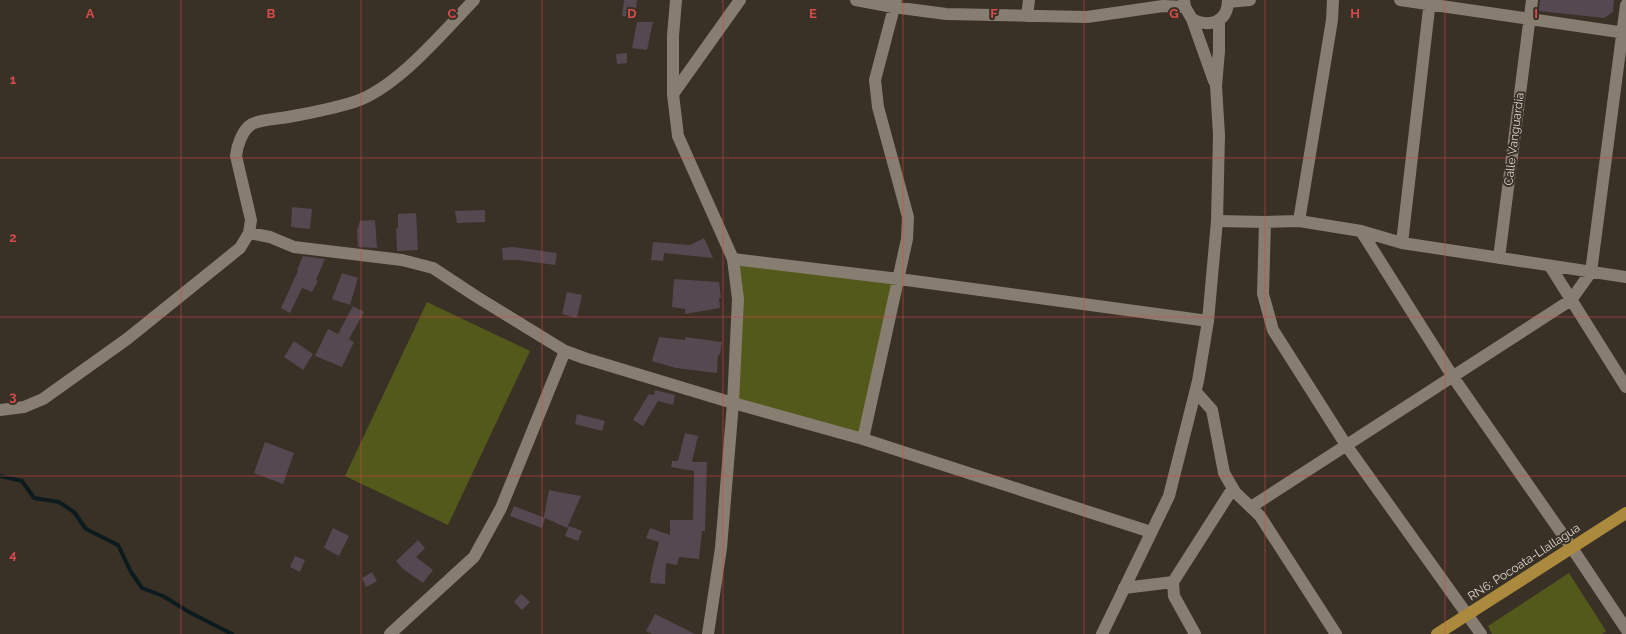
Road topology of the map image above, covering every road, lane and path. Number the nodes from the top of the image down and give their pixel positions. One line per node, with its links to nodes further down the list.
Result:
1 (474, 0): 26 (street)
2 (676, 0): 21 (street)
3 (740, 0): 21 (street)
4 (856, 0): 13 (street)
5 (1029, 0): 15 (street)
6 (1250, 0): 10 (street)
7 (1333, 0): 23 (street)
8 (1400, 0): 11 (street)
9 (1532, 0): 18 (street, Calle Vanguardia)
10 (1228, 1): 17 (street)
11 (1430, 2): 18 (street); 27 (street)
12 (1184, 3): 15 (street); 16 (street)
13 (895, 4): 15 (street); 33 (street)
14 (1626, 5): 19 (street)
15 (1027, 16)
16 (1192, 19): 17 (street); 20 (street)
17 (1219, 20): 20 (street)
18 (1530, 20): 19 (street); 28 (street, Calle Vanguardia)
19 (1624, 33): 31 (street)
20 (1216, 86): 22 (street)
21 (673, 94): 29 (street)
22 (1217, 221): 24 (street); 35 (street)
23 (1299, 221): 24 (street); 25 (street)
24 (1265, 222): 43 (street)
25 (1361, 231): 27 (street); 37 (street)
26 (249, 233): 36 (street); 41 (street)
27 (1402, 243): 28 (street)
28 (1499, 258): 30 (street)
29 (733, 259): 33 (street); 40 (street)
30 (1550, 266): 31 (street); 34 (street)
31 (1591, 272): 32 (street); 34 (street)
32 (1626, 277)
33 (899, 279): 35 (street); 42 (street)
34 (1571, 300): 37 (street); 38 (street)
35 (1208, 321): 39 (street)
36 (565, 351): 40 (street); 53 (street)
37 (1453, 377): 43 (street); 48 (street)
38 (1626, 387)
39 (1196, 392): 44 (street); 47 (street)
40 (733, 403): 42 (street); 54 (street)
41 (0, 410)
42 (863, 439): 47 (street)
43 (1346, 445): 45 (street); 51 (street)
44 (1233, 488): 45 (street); 49 (street)
45 (1250, 507): 57 (street)
46 (1626, 513): 48 (highway, RN6: Pocoata-Llallagua)
47 (1151, 532): 50 (street)
48 (1572, 548): 51 (highway, RN6: Pocoata-Llallagua); 52 (street)
49 (1173, 582): 50 (street); 56 (street)
50 (1124, 588): 55 (street)
51 (1468, 614): 58 (highway, RN6: Pocoata-Llallagua); 59 (street)
52 (1626, 629)
53 (390, 634)
54 (708, 634)
55 (1102, 634)
56 (1195, 634)
57 (1336, 634)
58 (1437, 634)
59 (1481, 634)

